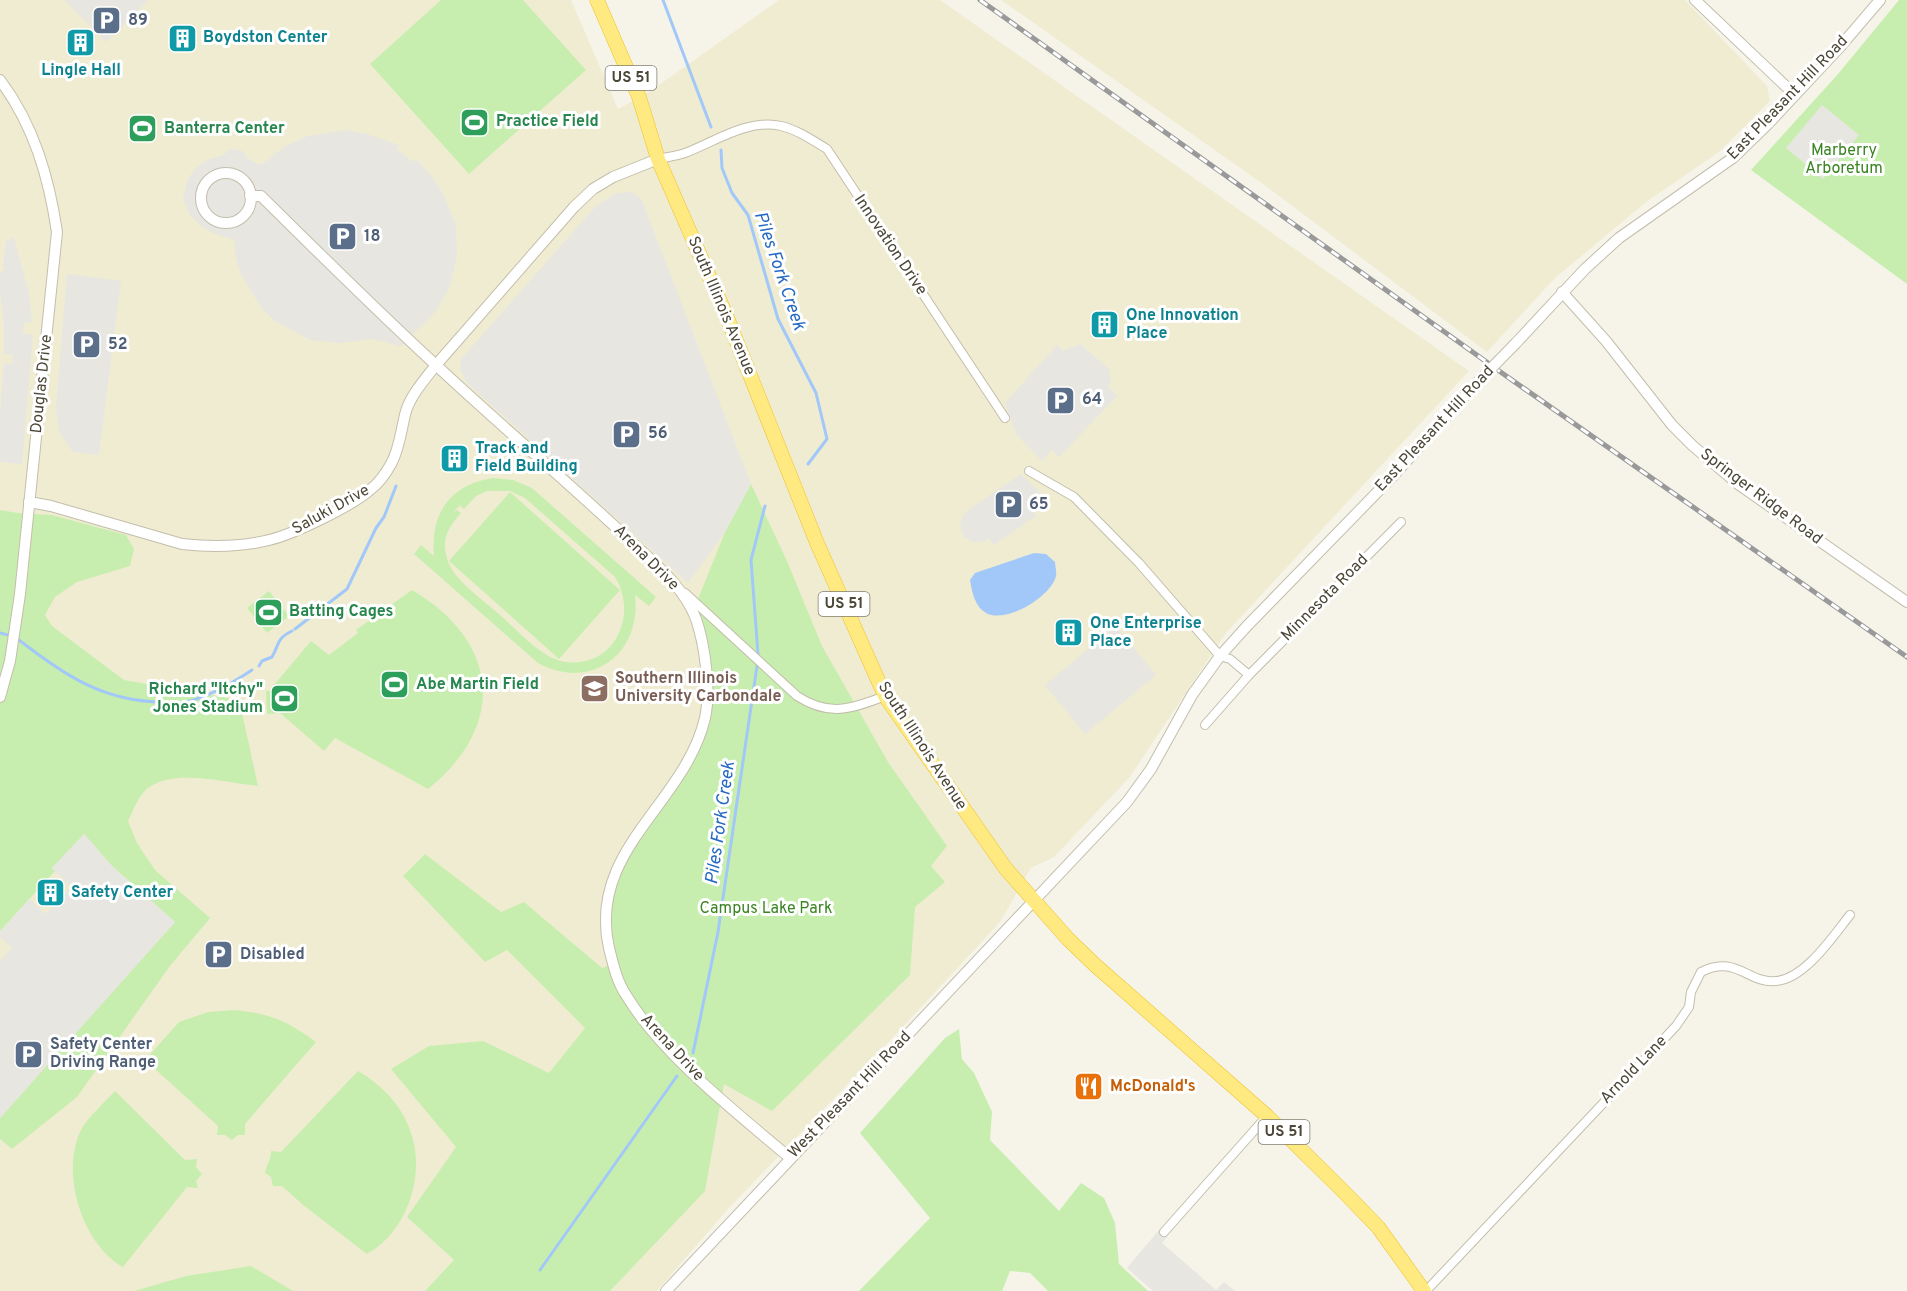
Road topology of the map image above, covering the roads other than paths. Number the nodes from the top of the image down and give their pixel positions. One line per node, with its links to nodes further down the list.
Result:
1 (597, 0): 6 (highway, South Illinois Avenue / US 51)
2 (1695, 0): 5 (street)
3 (1880, 0): 5 (street, East Pleasant Hill Road)
4 (0, 80): 12 (street, Douglas Drive)
5 (1795, 95): 8 (street, East Pleasant Hill Road)
6 (658, 159): 9 (street, Saluki Drive); 10 (street, Innovation Drive); 18 (highway, South Illinois Avenue / US 51)
7 (250, 196): 7 (street, Arena Drive); 9 (street, Arena Drive)
8 (1562, 292): 15 (street, Springer Ridge Road); 16 (street, East Pleasant Hill Road, bridge)
9 (436, 365): 12 (street, Saluki Drive); 14 (street, Arena Drive)
10 (1005, 418)
11 (1029, 471): 16 (street)
12 (29, 502): 19 (street, Douglas Drive)
13 (1401, 522): 17 (street, Minnesota Road)
14 (675, 584): 18 (street); 24 (street, Arena Drive)
15 (1907, 602)
16 (1220, 656): 17 (street); 21 (street, East Pleasant Hill Road)
17 (1250, 675): 20 (street, Minnesota Road)
18 (885, 696): 21 (highway, South Illinois Avenue / US 51)
19 (0, 697)
20 (1205, 725)
21 (1035, 900): 23 (highway, South Illinois Avenue / US 51); 24 (street, West Pleasant Hill Road)
22 (1850, 915): 27 (street, Arnold Lane)
23 (1268, 1116): 25 (street); 27 (highway, South Illinois Avenue / US 51)
24 (790, 1158): 26 (street, West Pleasant Hill Road)
25 (1164, 1232)
26 (666, 1291)
27 (1425, 1291)

